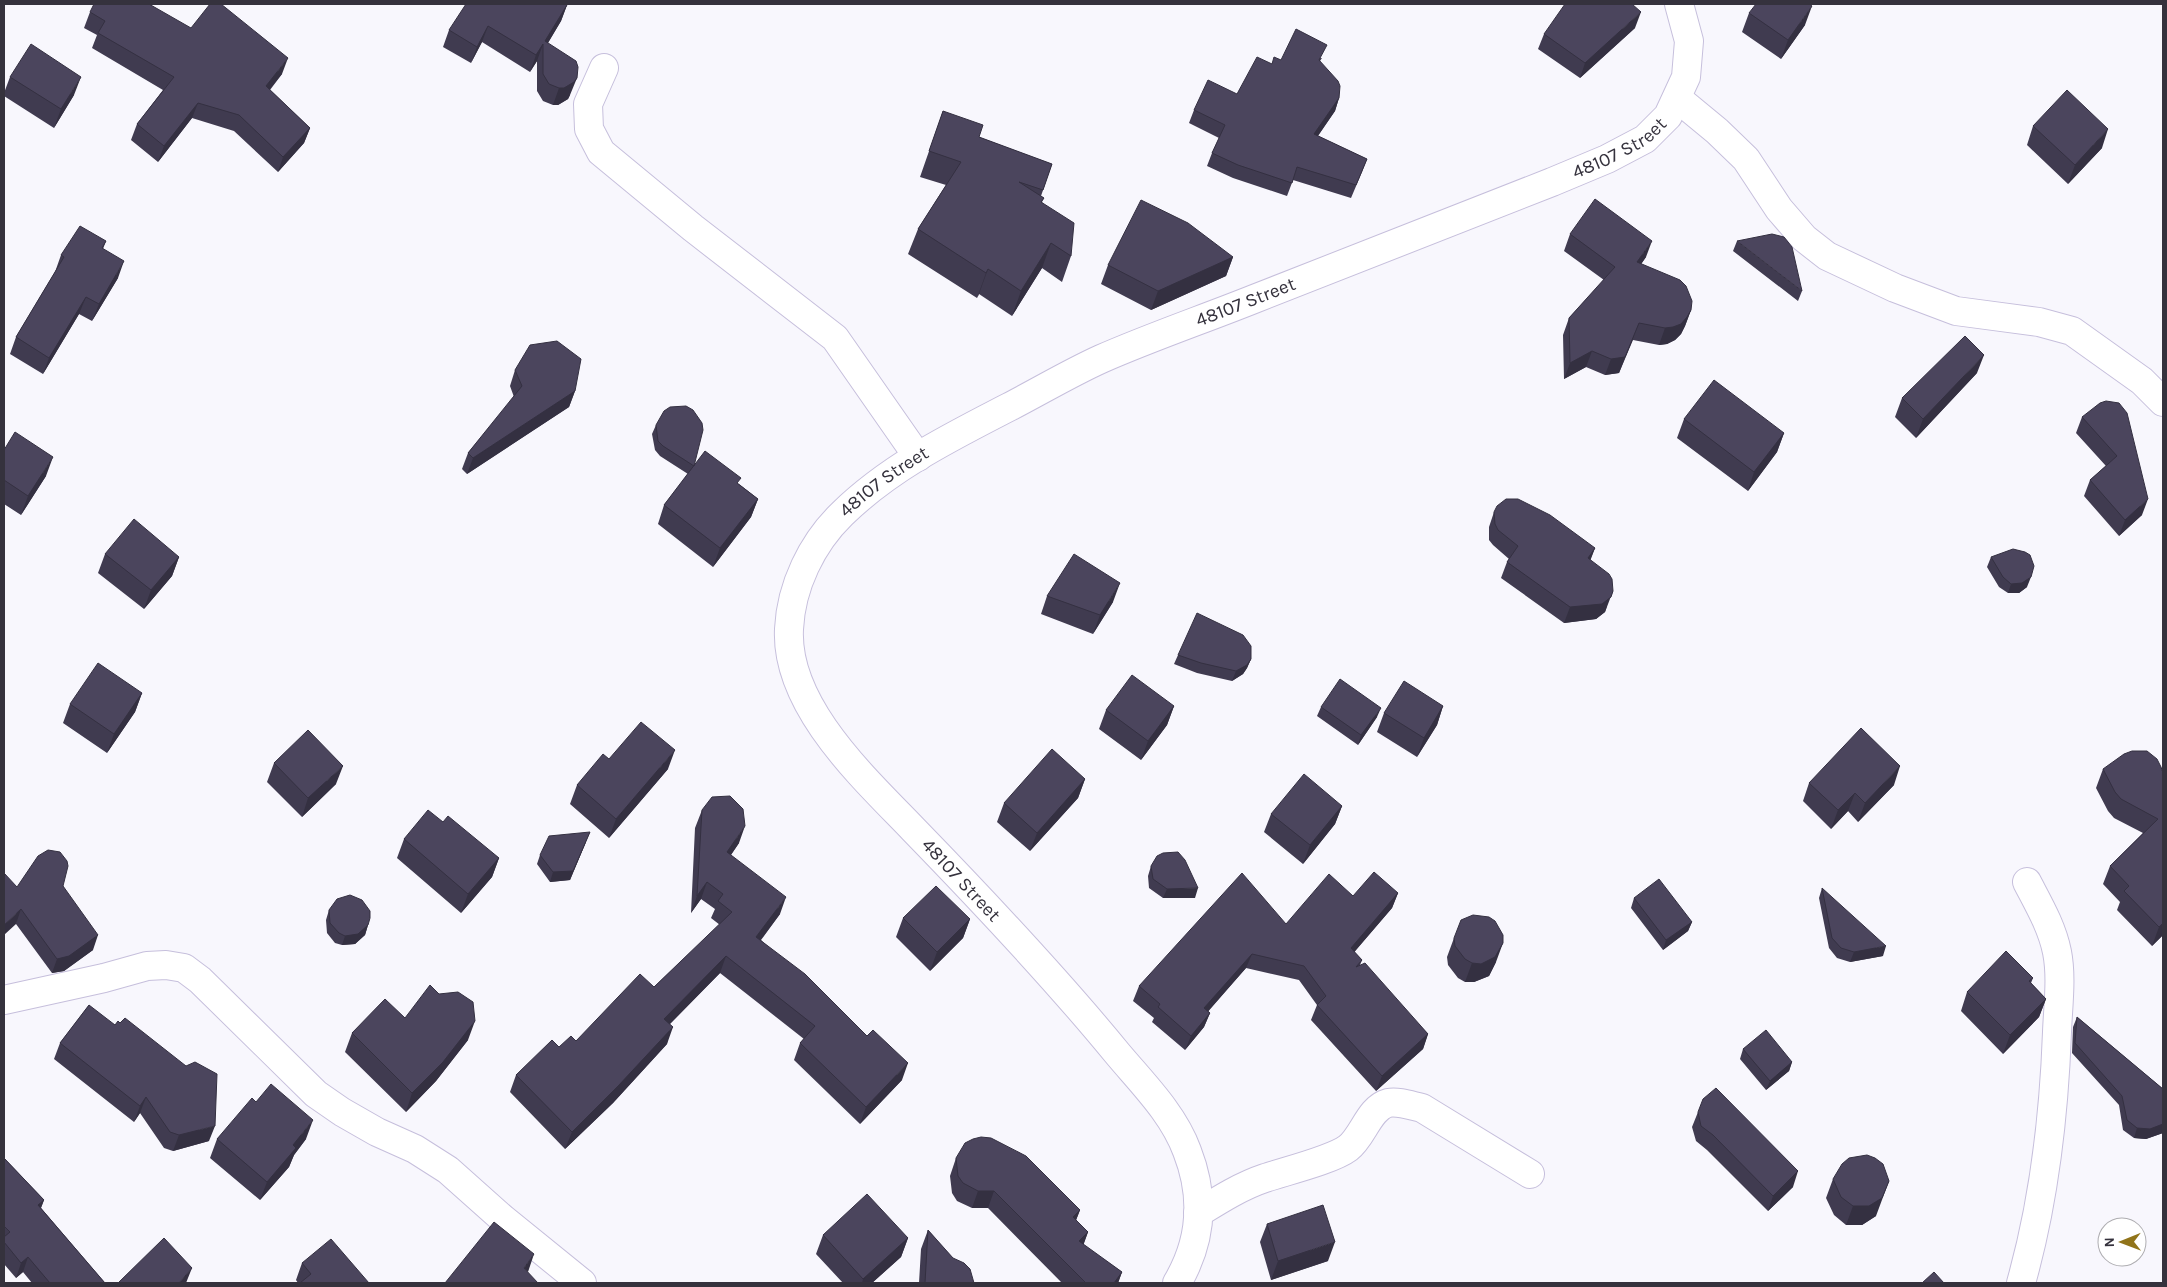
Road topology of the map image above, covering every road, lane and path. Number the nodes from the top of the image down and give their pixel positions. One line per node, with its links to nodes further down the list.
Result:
1 (1679, 4): 3 (street, 48107 Street)
2 (604, 68): 5 (street)
3 (1677, 98): 4 (street); 5 (street, 48107 Street)
4 (2163, 402)
5 (918, 457): 9 (street, 48107 Street)
6 (2027, 882): 12 (street)
7 (4, 1000): 10 (street)
8 (1530, 1174): 9 (street)
9 (1198, 1213): 11 (street, 48107 Street)
10 (582, 1283)
11 (1177, 1283)
12 (2021, 1283)

